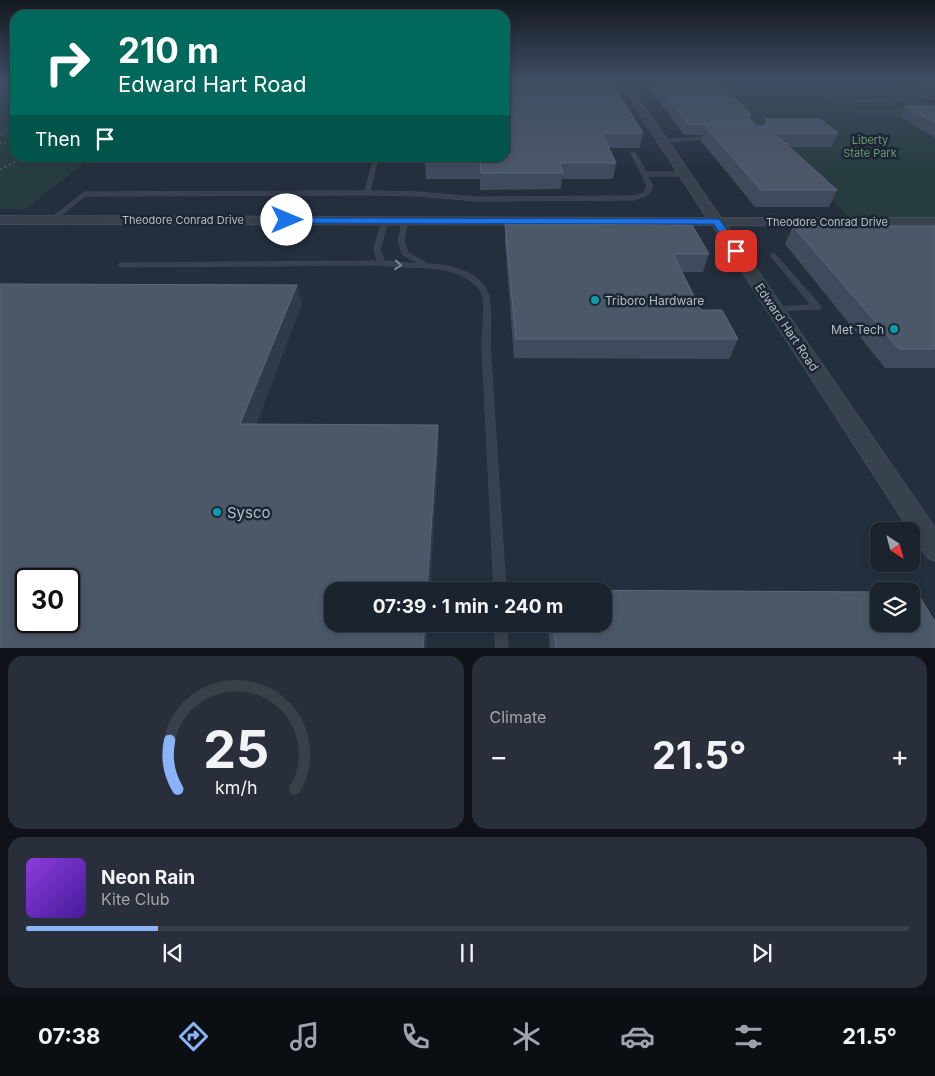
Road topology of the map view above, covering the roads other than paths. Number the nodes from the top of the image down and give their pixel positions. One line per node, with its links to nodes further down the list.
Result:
1 (642, 110): 5 (street, Edward Hart Road)
2 (864, 110): 3 (lane)
3 (933, 112)
4 (714, 138): 5 (lane)
5 (662, 141): 9 (street, Edward Hart Road)
6 (633, 153): 8 (lane)
7 (375, 162): 10 (lane)
8 (644, 174): 9 (lane); 10 (lane)
9 (685, 174): 15 (street, Edward Hart Road)
10 (367, 193): 12 (lane)
11 (0, 220): 12 (street, Theodore Conrad Drive)
12 (52, 220): 13 (street, Theodore Conrad Drive)
13 (385, 221): 14 (street, Theodore Conrad Drive); 18 (lane)
14 (405, 221): 15 (street, Theodore Conrad Drive); 19 (lane)
15 (716, 222): 16 (street, Theodore Conrad Drive); 21 (street, Edward Hart Road)
16 (935, 222)
17 (774, 255): 21 (lane)
18 (381, 263): 19 (lane, one-way to 19); 20 (lane)
19 (425, 264): 27 (lane)
20 (121, 265)
21 (775, 309): 22 (street, Edward Hart Road)
22 (917, 522)
23 (920, 524): 24 (lane)
24 (935, 524)
25 (920, 527): 26 (street, Edward Hart Road)
26 (935, 549)
27 (500, 582)
28 (501, 632): 29 (lane)
29 (502, 648)

